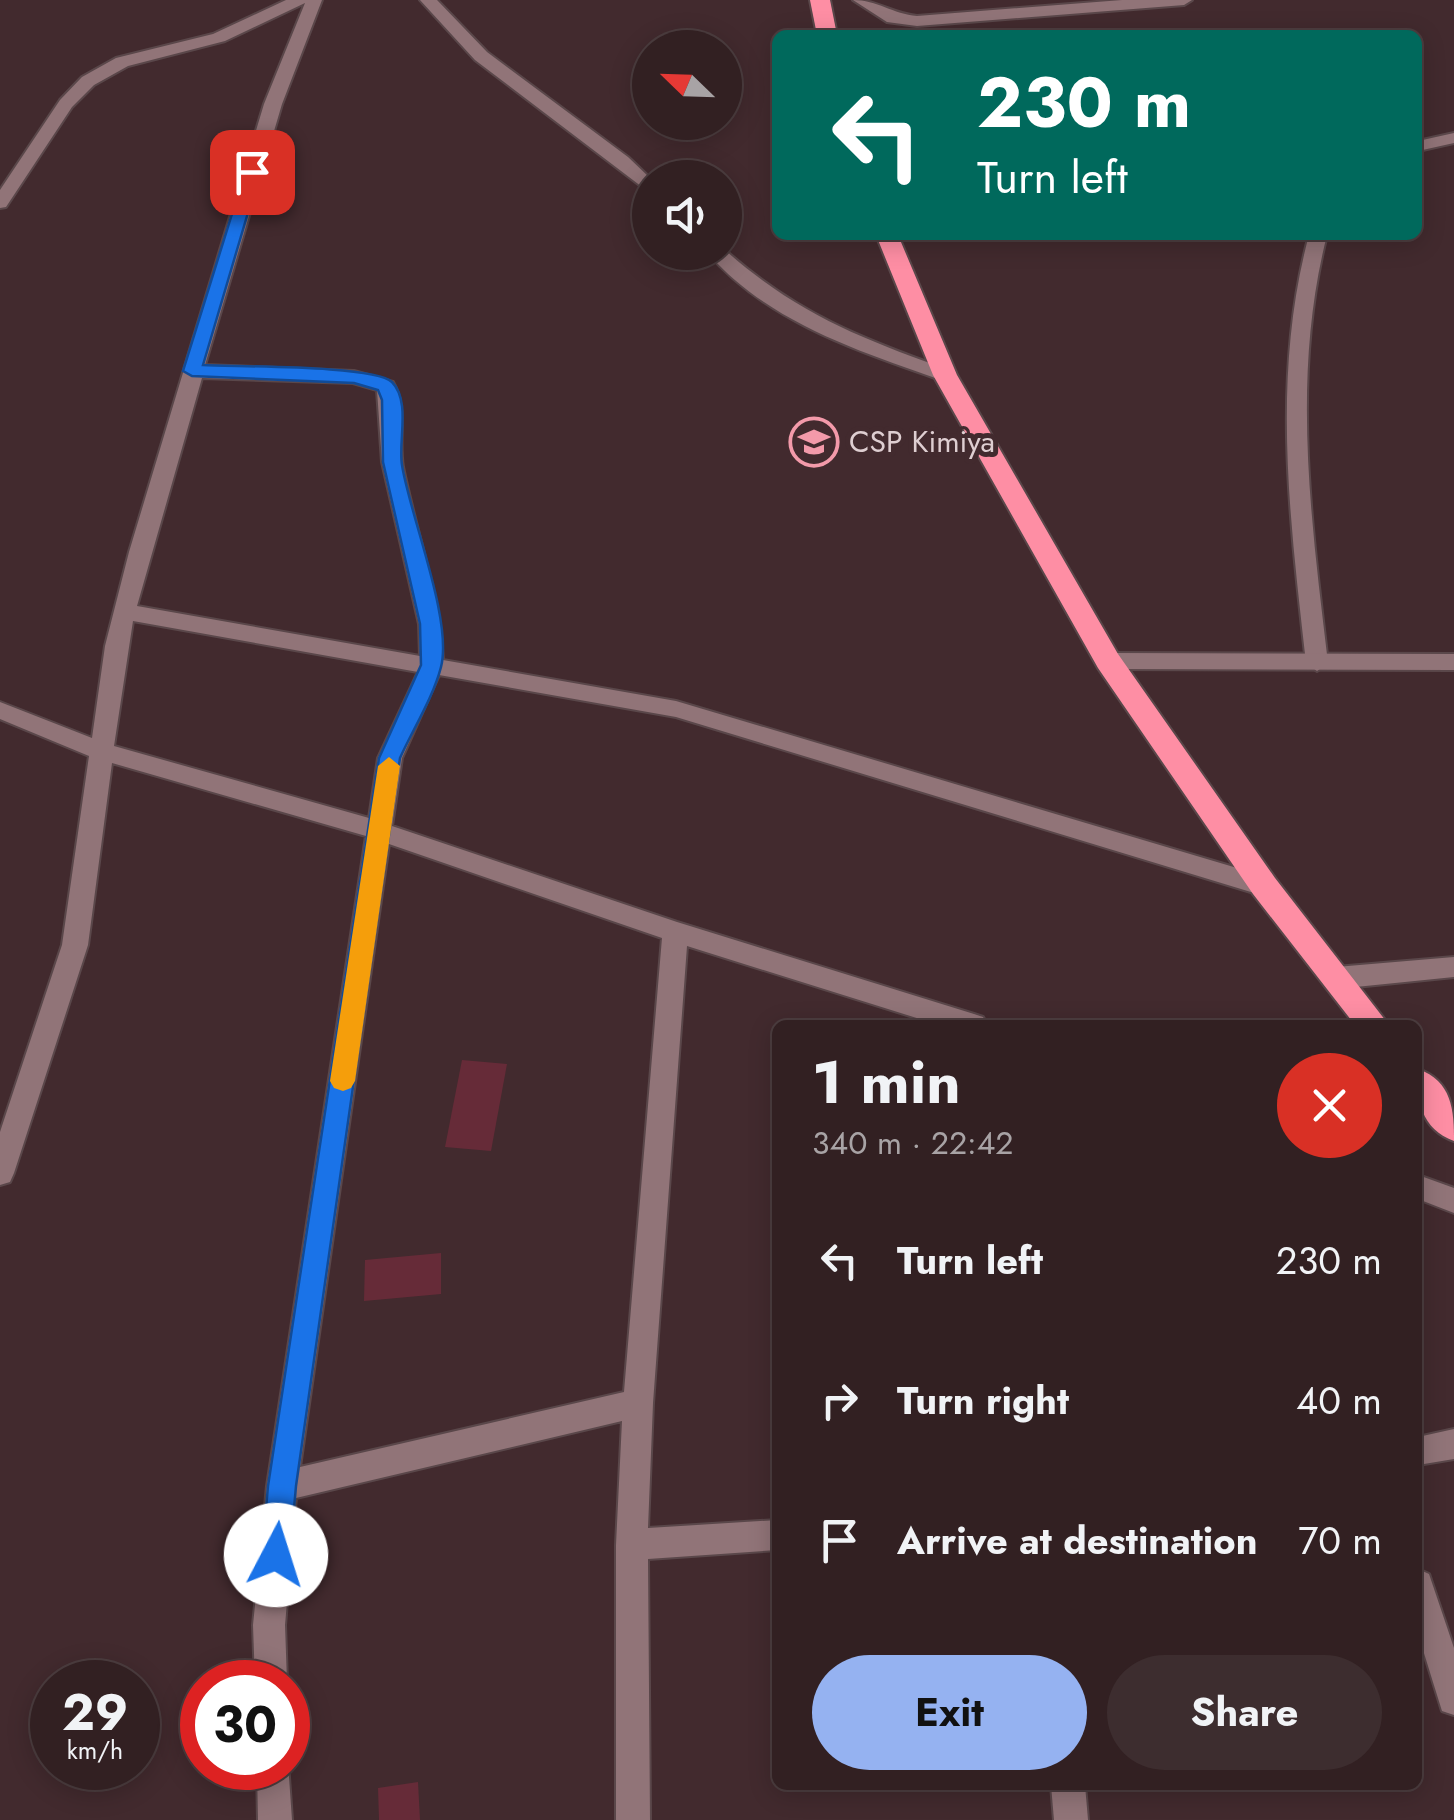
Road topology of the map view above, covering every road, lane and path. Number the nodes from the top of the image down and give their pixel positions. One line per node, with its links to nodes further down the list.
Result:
1 (299, 0): 11 (street)
2 (314, 0): 15 (street)
3 (428, 0): 10 (street)
4 (820, 0): 7 (highway)
5 (860, 0): 6 (street)
6 (1184, 0)
7 (826, 30)
8 (1454, 138): 9 (street)
9 (1422, 145)
10 (632, 171)
11 (0, 204)
12 (890, 240): 16 (highway)
13 (1316, 240): 20 (street)
14 (736, 270): 16 (street)
15 (192, 371): 17 (street); 21 (street)
16 (944, 375): 18 (highway)
17 (124, 612): 21 (street); 23 (street)
18 (1108, 661): 20 (street); 25 (highway)
19 (1454, 662): 20 (street)
20 (1317, 663)
21 (432, 665): 24 (street); 25 (street)
22 (0, 710): 23 (street)
23 (101, 751): 24 (street); 32 (street)
24 (380, 831): 26 (street); 40 (street)
25 (1264, 886): 28 (highway)
26 (675, 932): 29 (street); 37 (street)
27 (1454, 967): 28 (street)
28 (1336, 978): 30 (highway)
29 (958, 1020)
30 (1369, 1020)
31 (1422, 1088): 33 (highway)
32 (11, 1098): 34 (street)
33 (1454, 1127)
34 (0, 1173)
35 (1422, 1188): 36 (street)
36 (1454, 1200)
37 (638, 1403): 40 (street); 42 (street)
38 (1454, 1444): 39 (street)
39 (1422, 1450)
40 (282, 1486): 44 (street)
41 (772, 1535): 42 (street)
42 (632, 1545): 49 (street)
43 (1422, 1598): 45 (street)
44 (271, 1660)
45 (1454, 1700)
46 (274, 1790): 48 (street)
47 (1068, 1790): 50 (street)
48 (275, 1820)
49 (634, 1820)
50 (1071, 1820)

